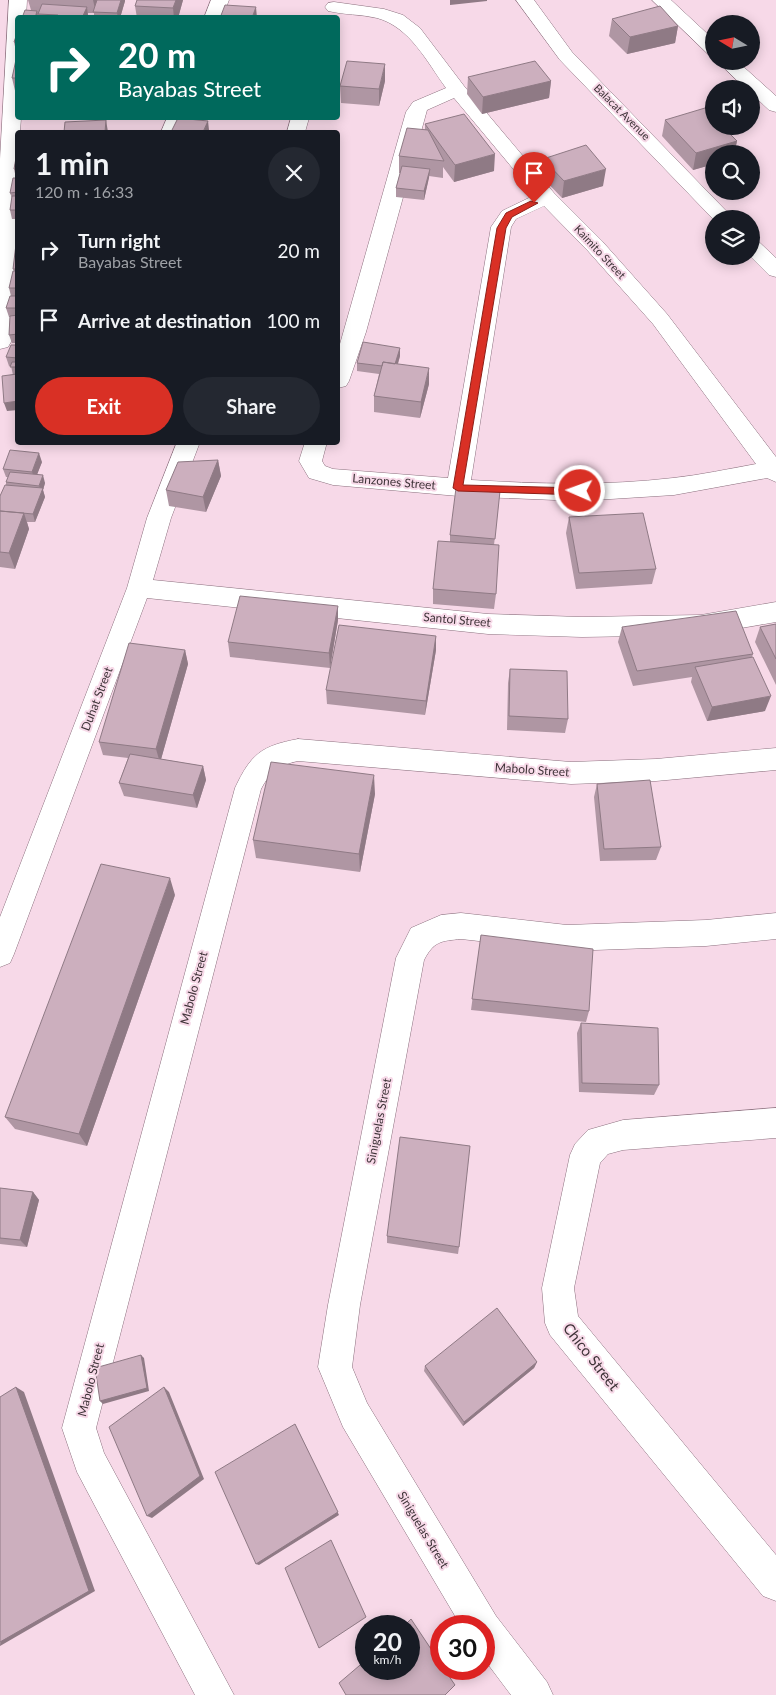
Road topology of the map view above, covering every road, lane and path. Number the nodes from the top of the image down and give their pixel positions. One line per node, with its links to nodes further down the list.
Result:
1 (18, 0): 6 (street)
2 (220, 0): 7 (street)
3 (525, 0): 14 (street, Balacat Avenue)
4 (662, 0): 8 (street)
5 (334, 8): 11 (street, Kaimito Street)
6 (17, 15)
7 (215, 15)
8 (705, 41)
9 (736, 70): 12 (street)
10 (15, 73): 15 (street)
11 (457, 90): 13 (street, Kaimito Street); 19 (street)
12 (776, 106)
13 (547, 198): 22 (street, Kaimito Street); 23 (street)
14 (715, 210)
15 (8, 244): 18 (street)
16 (760, 255): 17 (street)
17 (776, 270)
18 (0, 342)
19 (340, 375)
20 (188, 445): 24 (street, Duhat Street)
21 (315, 445): 23 (street, Lanzones Street)
22 (774, 471): 23 (street, Lanzones Street)
23 (458, 488)
24 (139, 588): 25 (street, Santol Street); 28 (street, Duhat Street)
25 (776, 612)
26 (776, 759): 33 (street, Mabolo Street)
27 (776, 926): 31 (street, Siniguelas Street)
28 (0, 954)
29 (776, 1123): 30 (street, Chico Street)
30 (776, 1583)
31 (475, 1615)
32 (495, 1644): 34 (street, Siniguelas Street)
33 (215, 1695)
34 (534, 1695)

